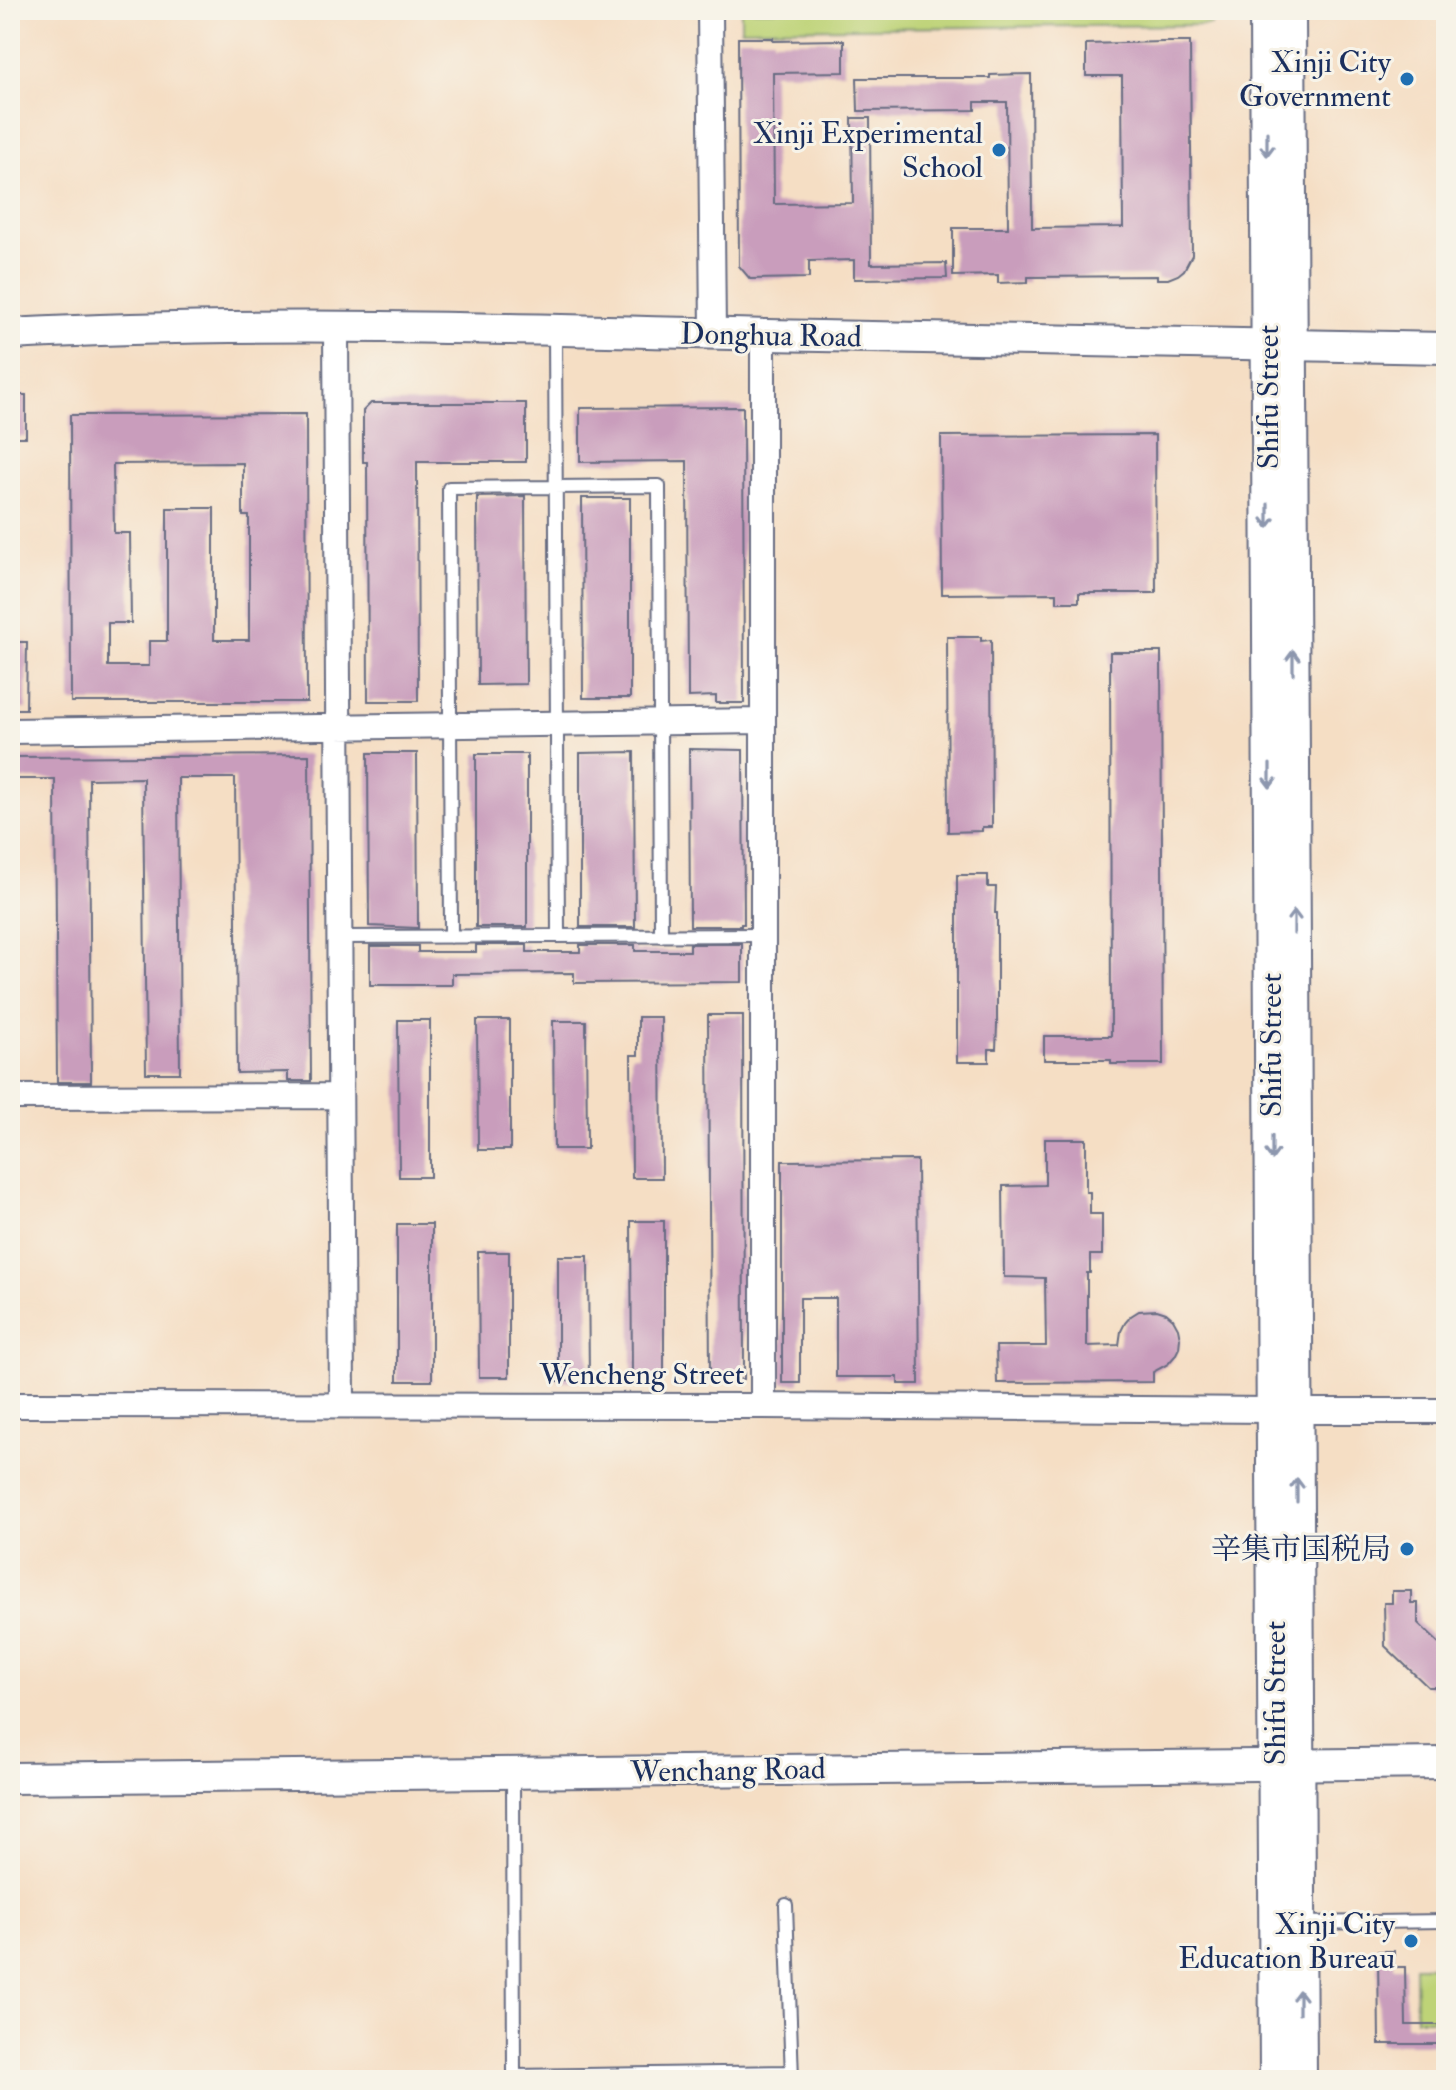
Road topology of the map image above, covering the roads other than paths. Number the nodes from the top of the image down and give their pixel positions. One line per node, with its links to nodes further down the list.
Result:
1 (710, 10): 8 (street)
2 (1266, 10): 11 (main road, Shifu Street, one-way to 11)
3 (1289, 10): 11 (main road, Shifu Street)
4 (10, 320): 6 (street)
5 (336, 328): 6 (street, Donghua Road); 7 (street, Donghua Road); 18 (street)
6 (96, 329): 9 (street)
7 (555, 329): 8 (street, Donghua Road); 13 (lane)
8 (713, 333): 10 (street, Donghua Road)
9 (10, 334)
10 (763, 335): 11 (street, Donghua Road); 14 (street)
11 (1279, 345): 12 (street, Donghua Road); 30 (main road, Shifu Street)
12 (1446, 348)
13 (556, 487): 15 (lane); 16 (lane); 17 (lane)
14 (763, 721): 15 (street); 20 (street)
15 (660, 722): 16 (street); 22 (lane)
16 (557, 724): 17 (street); 21 (lane)
17 (450, 725): 18 (street); 24 (lane)
18 (338, 727): 19 (street); 23 (street)
19 (10, 731)
20 (763, 935): 22 (lane); 29 (street)
21 (558, 936): 22 (lane); 24 (lane)
22 (661, 936)
23 (339, 937): 24 (lane); 25 (street)
24 (451, 937)
25 (340, 1096): 26 (street); 28 (street)
26 (10, 1097)
27 (10, 1405): 28 (street, Wencheng Street)
28 (342, 1405): 29 (street, Wencheng Street)
29 (763, 1406): 30 (street, Wencheng Street)
30 (1285, 1411): 31 (street, Wencheng Street); 33 (main road, Shifu Street)
31 (1446, 1411)
32 (1446, 1763): 33 (street, Wenchang Road)
33 (1287, 1764): 34 (street, Wenchang Road); 38 (main road, Shifu Street); 41 (main road, Shifu Street)
34 (513, 1773): 35 (street, Wenchang Road); 40 (lane)
35 (10, 1778)
36 (786, 1905): 39 (lane)
37 (1446, 1921): 38 (lane)
38 (1299, 1923): 42 (main road, Shifu Street, one-way to 38)
39 (792, 2076): 40 (lane)
40 (514, 2078)
41 (1276, 2080)
42 (1300, 2080)

